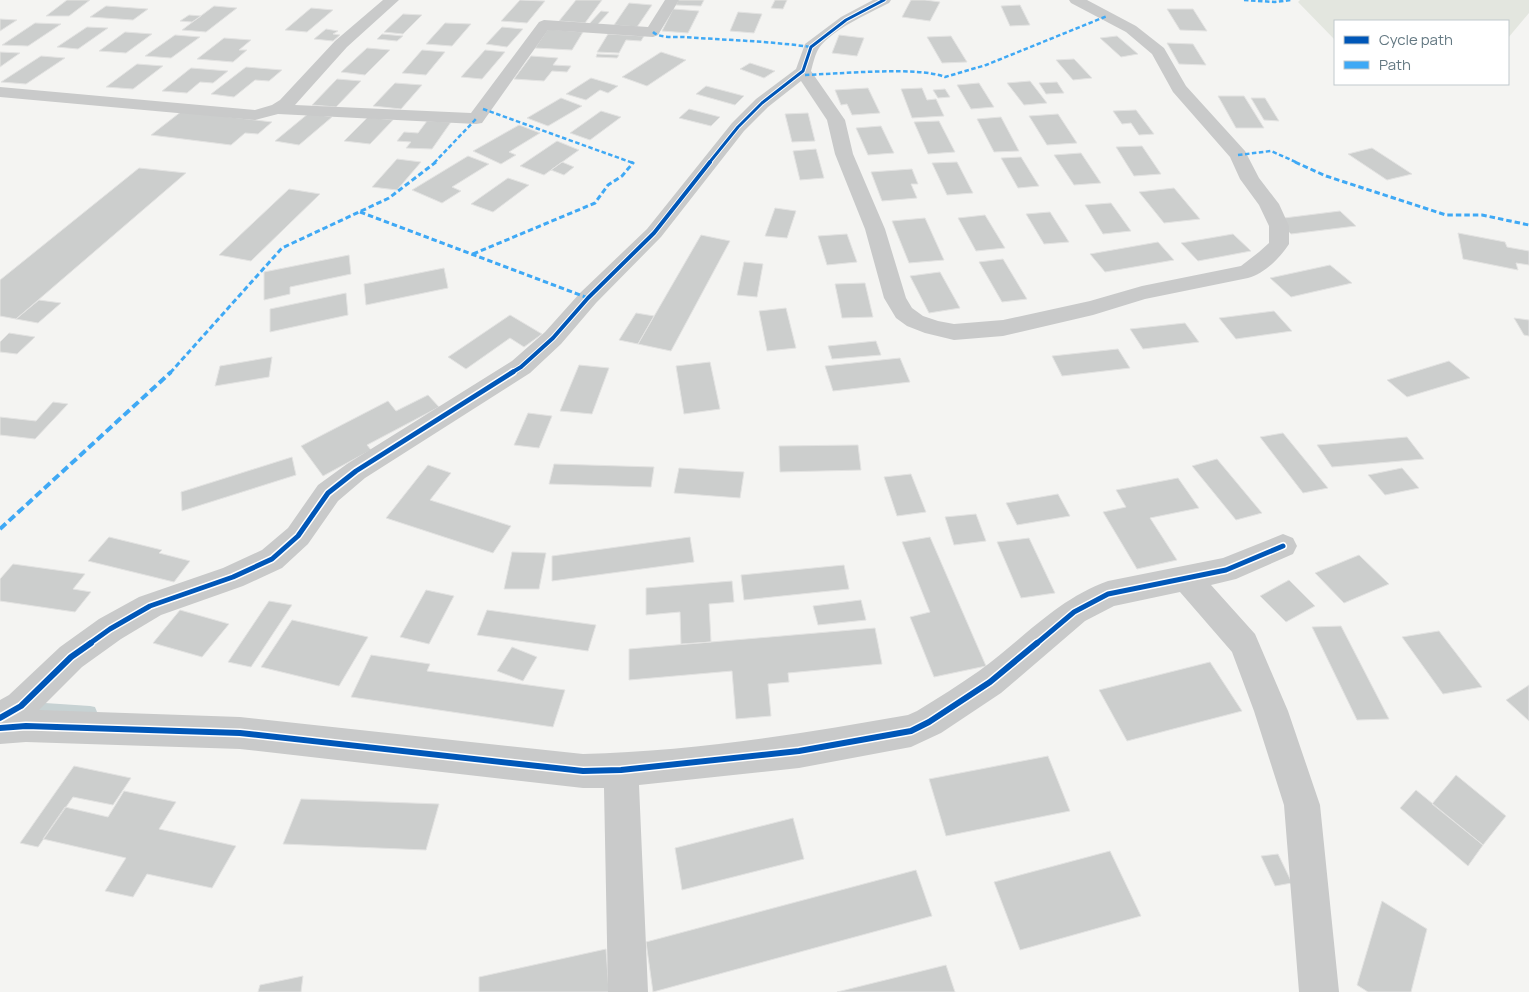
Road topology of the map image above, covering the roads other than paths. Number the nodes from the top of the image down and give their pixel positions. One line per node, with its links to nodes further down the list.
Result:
1 (392, 0): 7 (street)
2 (672, 0): 7 (street)
3 (884, 0): 5 (street)
4 (1076, 0): 5 (street)
5 (803, 71): 10 (street)
6 (0, 92): 7 (street)
7 (278, 109)
8 (1282, 546): 9 (street)
9 (1186, 578): 12 (street); 14 (street)
10 (0, 718)
11 (0, 728): 12 (street)
12 (621, 770): 13 (street)
13 (628, 992)
14 (1319, 992)

